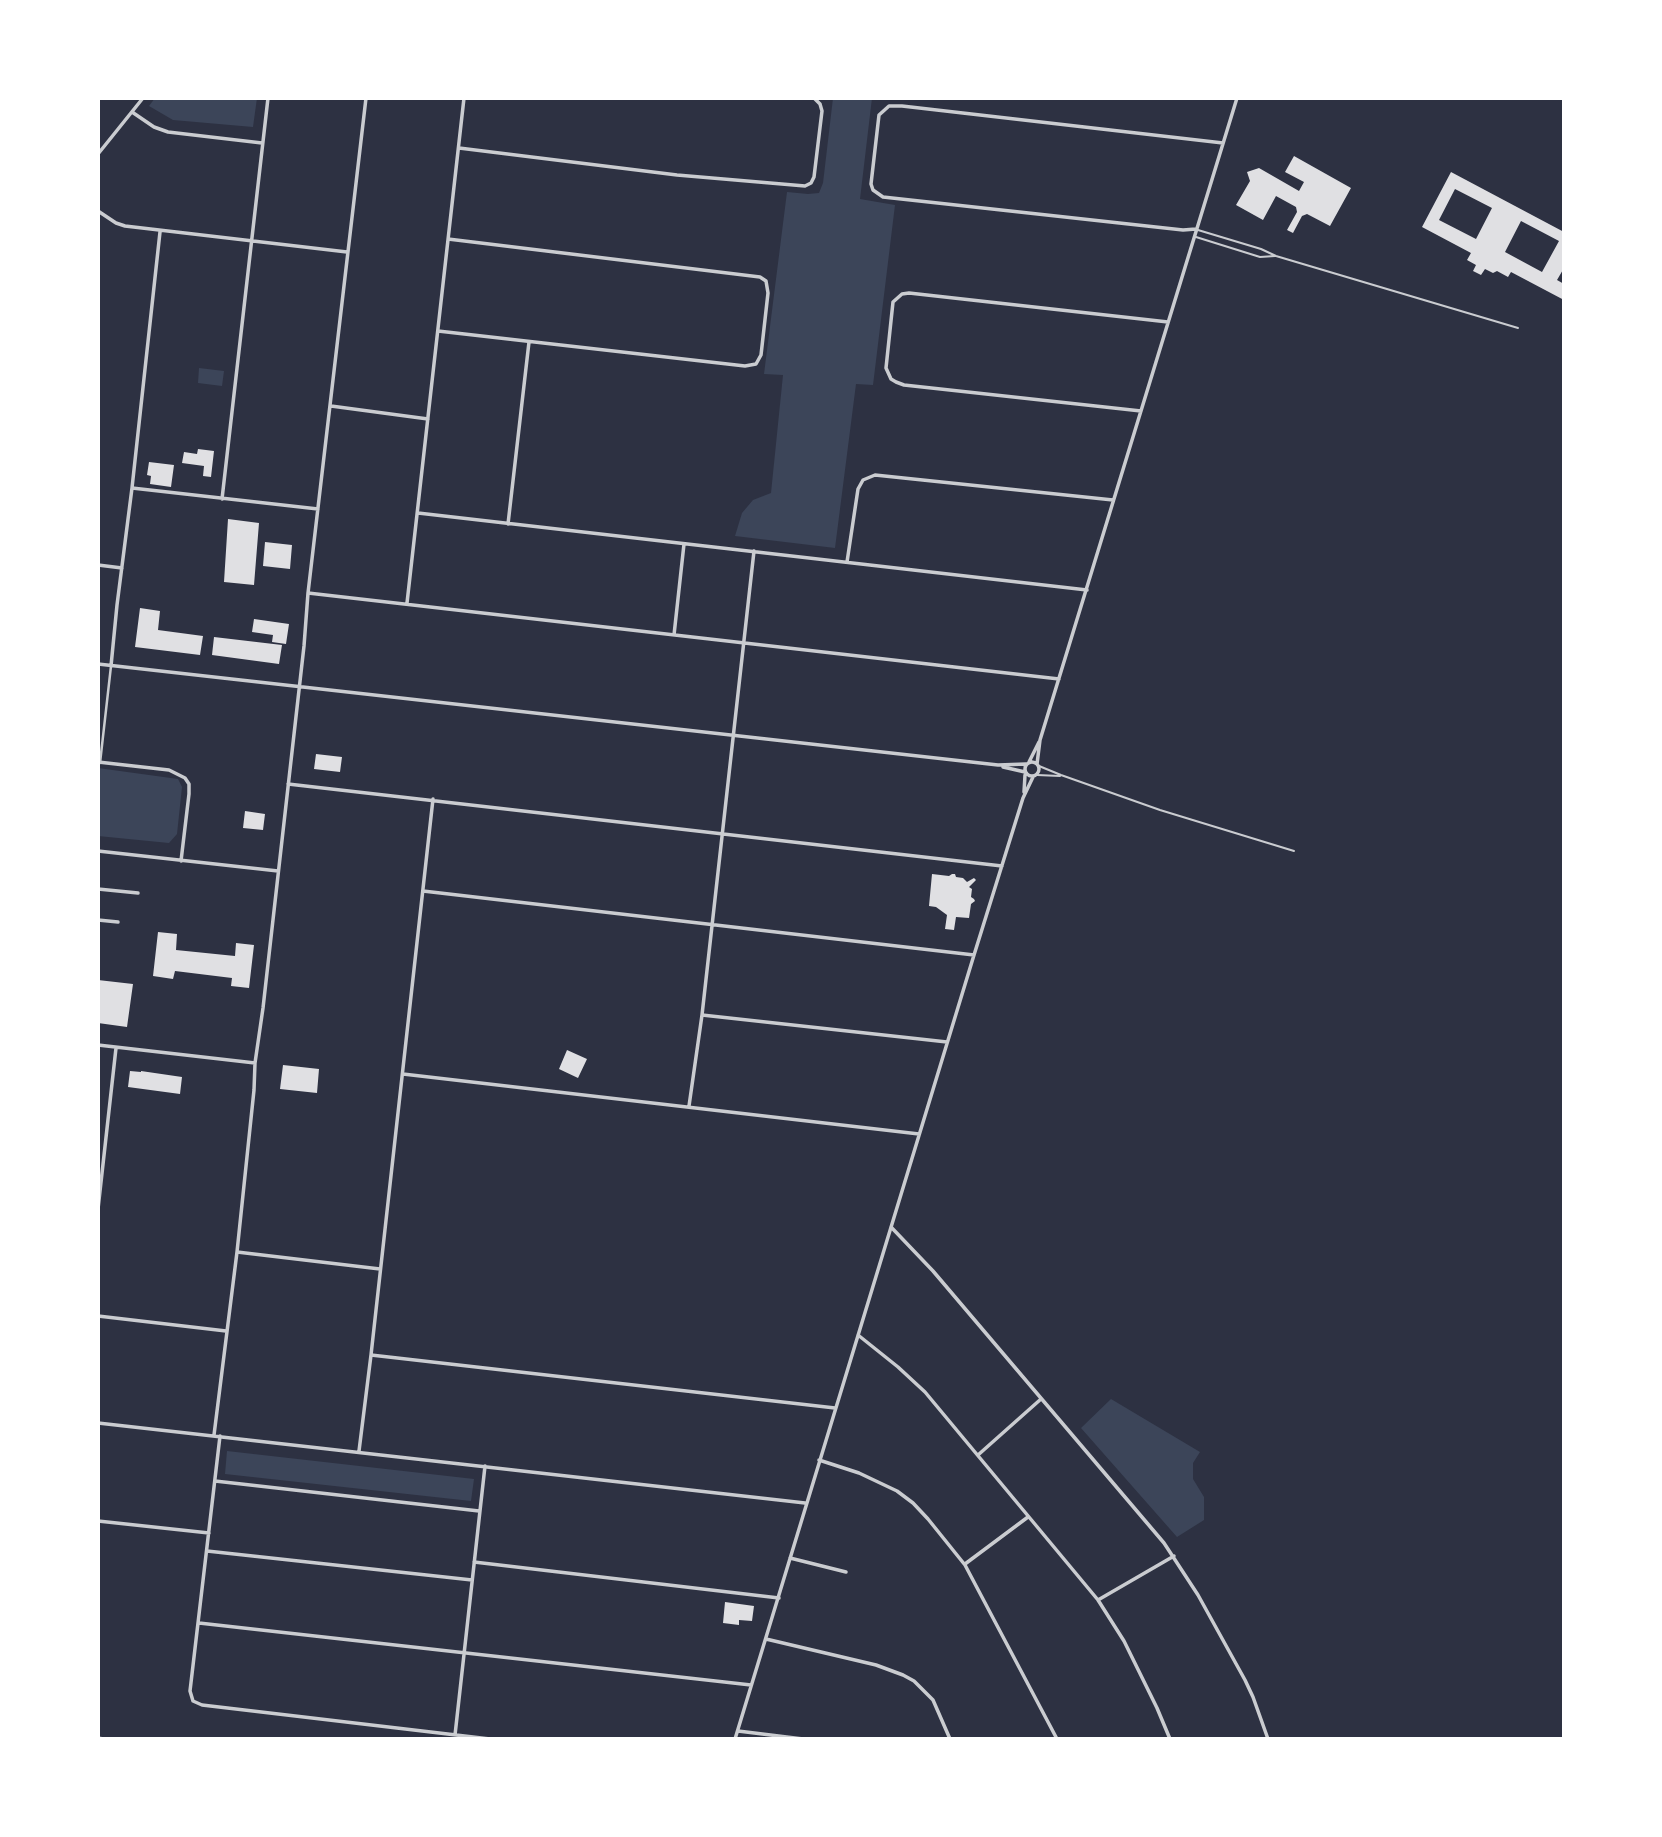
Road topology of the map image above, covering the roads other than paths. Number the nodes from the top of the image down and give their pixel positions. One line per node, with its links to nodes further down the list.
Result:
1 (143, 98): 7 (street)
2 (268, 98): 8 (street)
3 (366, 98): 19 (street)
4 (464, 98): 10 (street)
5 (814, 98): 10 (street)
6 (1237, 98): 9 (street)
7 (132, 113): 8 (street); 11 (street)
8 (262, 143): 18 (street)
9 (1223, 143): 13 (street); 14 (street)
10 (459, 148): 17 (street)
11 (98, 154)
12 (98, 211): 15 (street)
13 (1196, 229): 14 (street); 16 (street); 20 (lane)
14 (1183, 230): 16 (street)
15 (160, 232): 18 (street); 28 (street)
16 (1195, 236): 20 (lane); 21 (street)
17 (448, 239): 23 (street); 24 (street)
18 (251, 242): 19 (street); 29 (street)
19 (347, 253): 25 (street)
20 (1276, 256): 22 (lane)
21 (1168, 322): 26 (street); 26 (street)
22 (1518, 328)
23 (438, 331): 24 (street); 27 (street)
24 (529, 342): 33 (street)
25 (331, 406): 27 (street); 31 (street)
26 (1141, 411): 30 (street)
27 (428, 419): 32 (street)
28 (132, 488): 29 (street); 38 (street)
29 (222, 499): 31 (street)
30 (1114, 500): 36 (street); 39 (street)
31 (318, 509): 40 (street)
32 (418, 513): 33 (street); 41 (street)
33 (508, 524): 34 (street)
34 (684, 544): 35 (street); 42 (street)
35 (754, 551): 36 (street); 43 (street)
36 (847, 562): 39 (street)
37 (98, 565): 38 (street)
38 (122, 568): 45 (street)
39 (1087, 590): 46 (street)
40 (308, 593): 41 (street); 47 (street)
41 (407, 603): 42 (street)
42 (674, 635): 43 (street)
43 (743, 643): 46 (street); 48 (street)
44 (98, 664): 45 (street)
45 (111, 666): 47 (street); 50 (street)
46 (1059, 679): 49 (street)
47 (299, 686): 48 (street); 57 (street)
48 (733, 736): 52 (street); 60 (street)
49 (1040, 740): 51 (street); 53 (street)
50 (99, 762): 63 (street)
51 (1028, 763): 52 (street); 53 (street); 54 (street)
52 (998, 765): 54 (street)
53 (1037, 765): 55 (lane); 56 (street)
54 (1025, 773): 56 (street); 58 (street)
55 (1060, 775): 56 (lane); 62 (lane)
56 (1035, 776): 58 (street)
57 (288, 784): 59 (street); 65 (street)
58 (1023, 797): 64 (street)
59 (433, 799): 60 (street); 67 (street)
60 (723, 833): 64 (street); 71 (street)
61 (98, 851): 63 (street)
62 (1294, 851)
63 (181, 861): 65 (street)
64 (1002, 866): 72 (street)
65 (278, 871): 77 (street)
66 (98, 889): 68 (street)
67 (423, 891): 71 (street); 78 (street)
68 (138, 893)
69 (98, 920): 70 (street)
70 (118, 922)
71 (712, 924): 72 (street); 73 (street)
72 (974, 955): 74 (street)
73 (702, 1015): 74 (street); 79 (street)
74 (947, 1042): 80 (street)
75 (98, 1045): 76 (street)
76 (116, 1048): 77 (street); 81 (street)
77 (255, 1063): 83 (street)
78 (403, 1074): 79 (street); 84 (street)
79 (689, 1106): 80 (street)
80 (919, 1133): 82 (street)
81 (98, 1209)
82 (891, 1227): 87 (street); 89 (street)
83 (237, 1252): 84 (street); 86 (street)
84 (380, 1269): 88 (street)
85 (98, 1316): 86 (street)
86 (226, 1331): 92 (street)
87 (858, 1335): 90 (street); 94 (street)
88 (371, 1355): 90 (street); 93 (street)
89 (1041, 1399): 94 (street); 104 (street)
90 (835, 1408): 95 (street)
91 (98, 1423): 92 (street)
92 (217, 1436): 93 (street); 97 (street)
93 (359, 1452): 96 (street)
94 (978, 1455): 100 (street)
95 (819, 1460): 98 (street); 107 (street)
96 (485, 1466): 98 (street); 99 (street)
97 (215, 1481): 99 (street); 102 (street)
98 (806, 1503): 105 (street)
99 (479, 1511): 106 (street)
100 (1028, 1517): 107 (street); 111 (street)
101 (98, 1521): 102 (street)
102 (209, 1533): 103 (street)
103 (207, 1551): 109 (street); 112 (street)
104 (1174, 1556): 111 (street); 124 (street)
105 (790, 1558): 108 (street); 110 (street)
106 (474, 1562): 109 (street); 110 (street)
107 (965, 1564): 122 (street)
108 (846, 1573)
109 (472, 1580): 114 (street)
110 (779, 1598): 113 (street)
111 (1098, 1600): 123 (street)
112 (199, 1623): 114 (street); 117 (street)
113 (766, 1639): 115 (street); 121 (street)
114 (465, 1653): 115 (street); 117 (street)
115 (751, 1685): 116 (street)
116 (737, 1731): 119 (street); 120 (street)
117 (455, 1735): 118 (street)
118 (490, 1739)
119 (735, 1739)
120 (803, 1739)
121 (950, 1739)
122 (1057, 1739)
123 (1170, 1739)
124 (1268, 1739)

